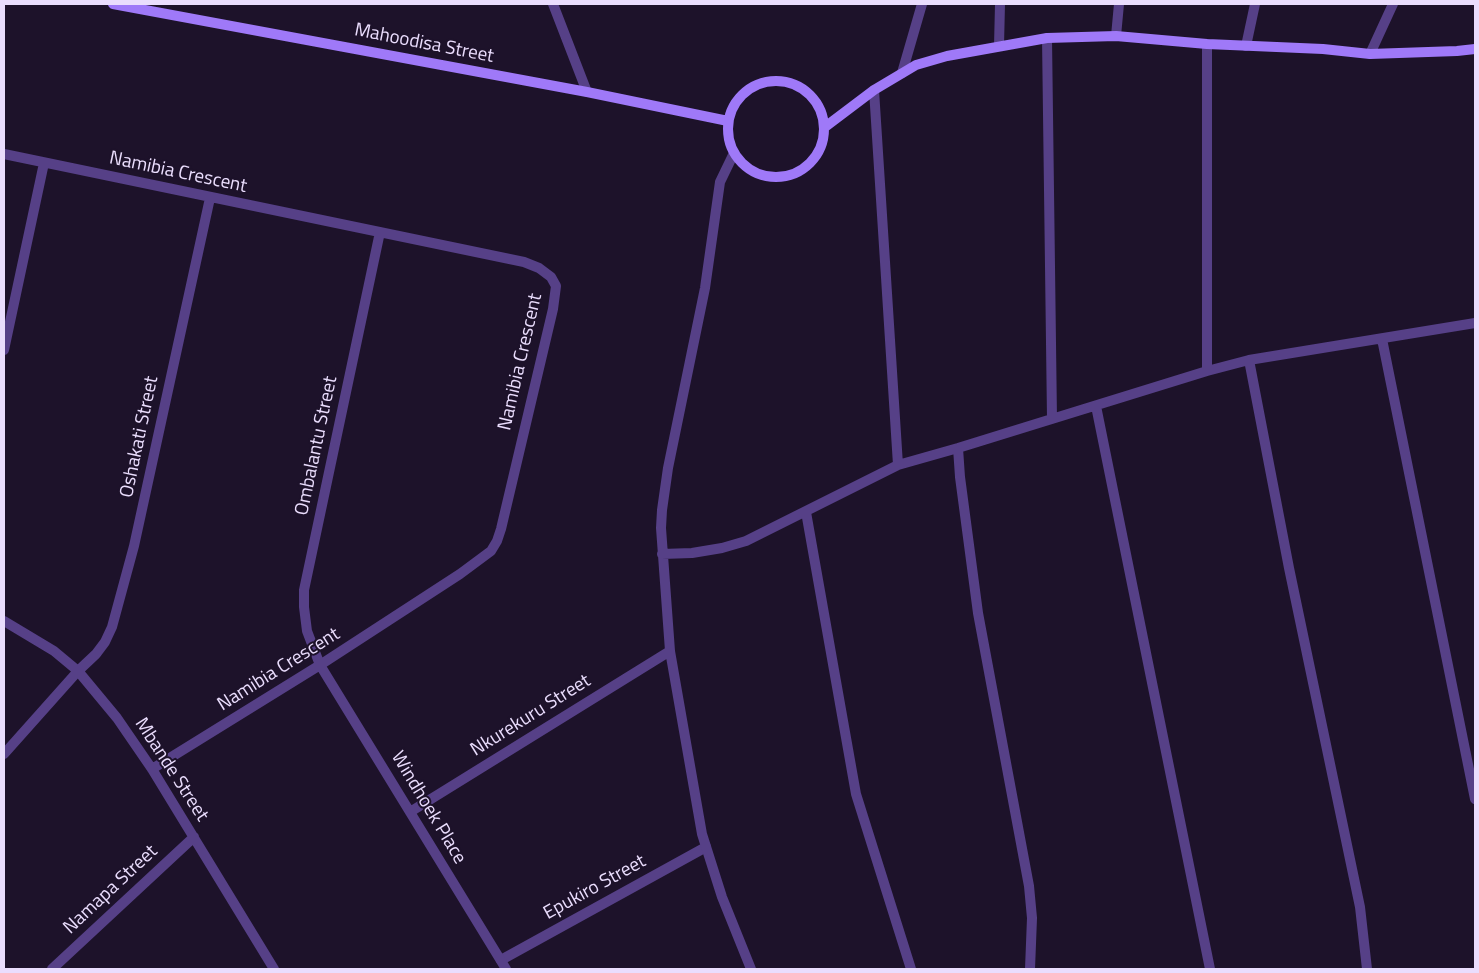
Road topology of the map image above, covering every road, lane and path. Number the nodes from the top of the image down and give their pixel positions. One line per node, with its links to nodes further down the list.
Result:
1 (113, 4): 17 (street, Mahoodisa Street)
2 (553, 4): 17 (street)
3 (922, 4): 15 (street)
4 (1000, 4): 11 (street)
5 (1119, 4): 8 (street)
6 (1254, 4): 12 (street)
7 (1393, 4): 14 (street)
8 (1116, 36): 9 (street); 10 (street)
9 (1047, 38): 11 (street); 31 (street)
10 (1207, 44): 12 (street); 29 (street)
11 (999, 46): 15 (street)
12 (1246, 46): 14 (street)
13 (1475, 48): 14 (street)
14 (1370, 54)
15 (902, 73): 16 (street)
16 (874, 90): 19 (street); 33 (street)
17 (587, 92): 18 (street, Mahoodisa Street)
18 (728, 121): 19 (street); 20 (street)
19 (825, 126): 20 (street)
20 (734, 153): 35 (street)
21 (4, 154): 22 (street, Namibia Crescent)
22 (44, 163): 23 (street, Namibia Crescent); 27 (street)
23 (210, 198): 24 (street, Namibia Crescent); 39 (street, Oshakati Street)
24 (380, 232): 38 (street, Ombalantu Street); 38 (street, Namibia Crescent)
25 (1475, 323): 26 (street)
26 (1382, 339): 28 (street); 42 (street)
27 (4, 350)
28 (1249, 360): 29 (street); 54 (street)
29 (1206, 371): 30 (street)
30 (1096, 406): 31 (street); 53 (street)
31 (1052, 419): 32 (street)
32 (958, 448): 33 (street); 52 (street)
33 (898, 465): 34 (street)
34 (806, 512): 35 (street); 51 (street)
35 (662, 554): 37 (street)
36 (4, 621): 39 (street, Mbande Street)
37 (670, 651): 43 (street, Nkurekuru Street); 45 (street)
38 (320, 665): 41 (street, Namibia Crescent); 43 (street, Windhoek Place)
39 (78, 671): 40 (street, Oshakati Street); 41 (street, Mbande Street)
40 (4, 754)
41 (152, 769): 44 (street, Mbande Street)
42 (1475, 800)
43 (410, 812): 46 (street, Windhoek Place)
44 (194, 837): 47 (street, Namapa Street); 48 (street, Mbande Street)
45 (706, 846): 46 (street, Epukiro Street); 50 (street)
46 (501, 960): 49 (street, Windhoek Place)
47 (52, 969)
48 (274, 969)
49 (506, 969)
50 (751, 969)
51 (911, 969)
52 (1030, 969)
53 (1210, 969)
54 (1367, 969)

